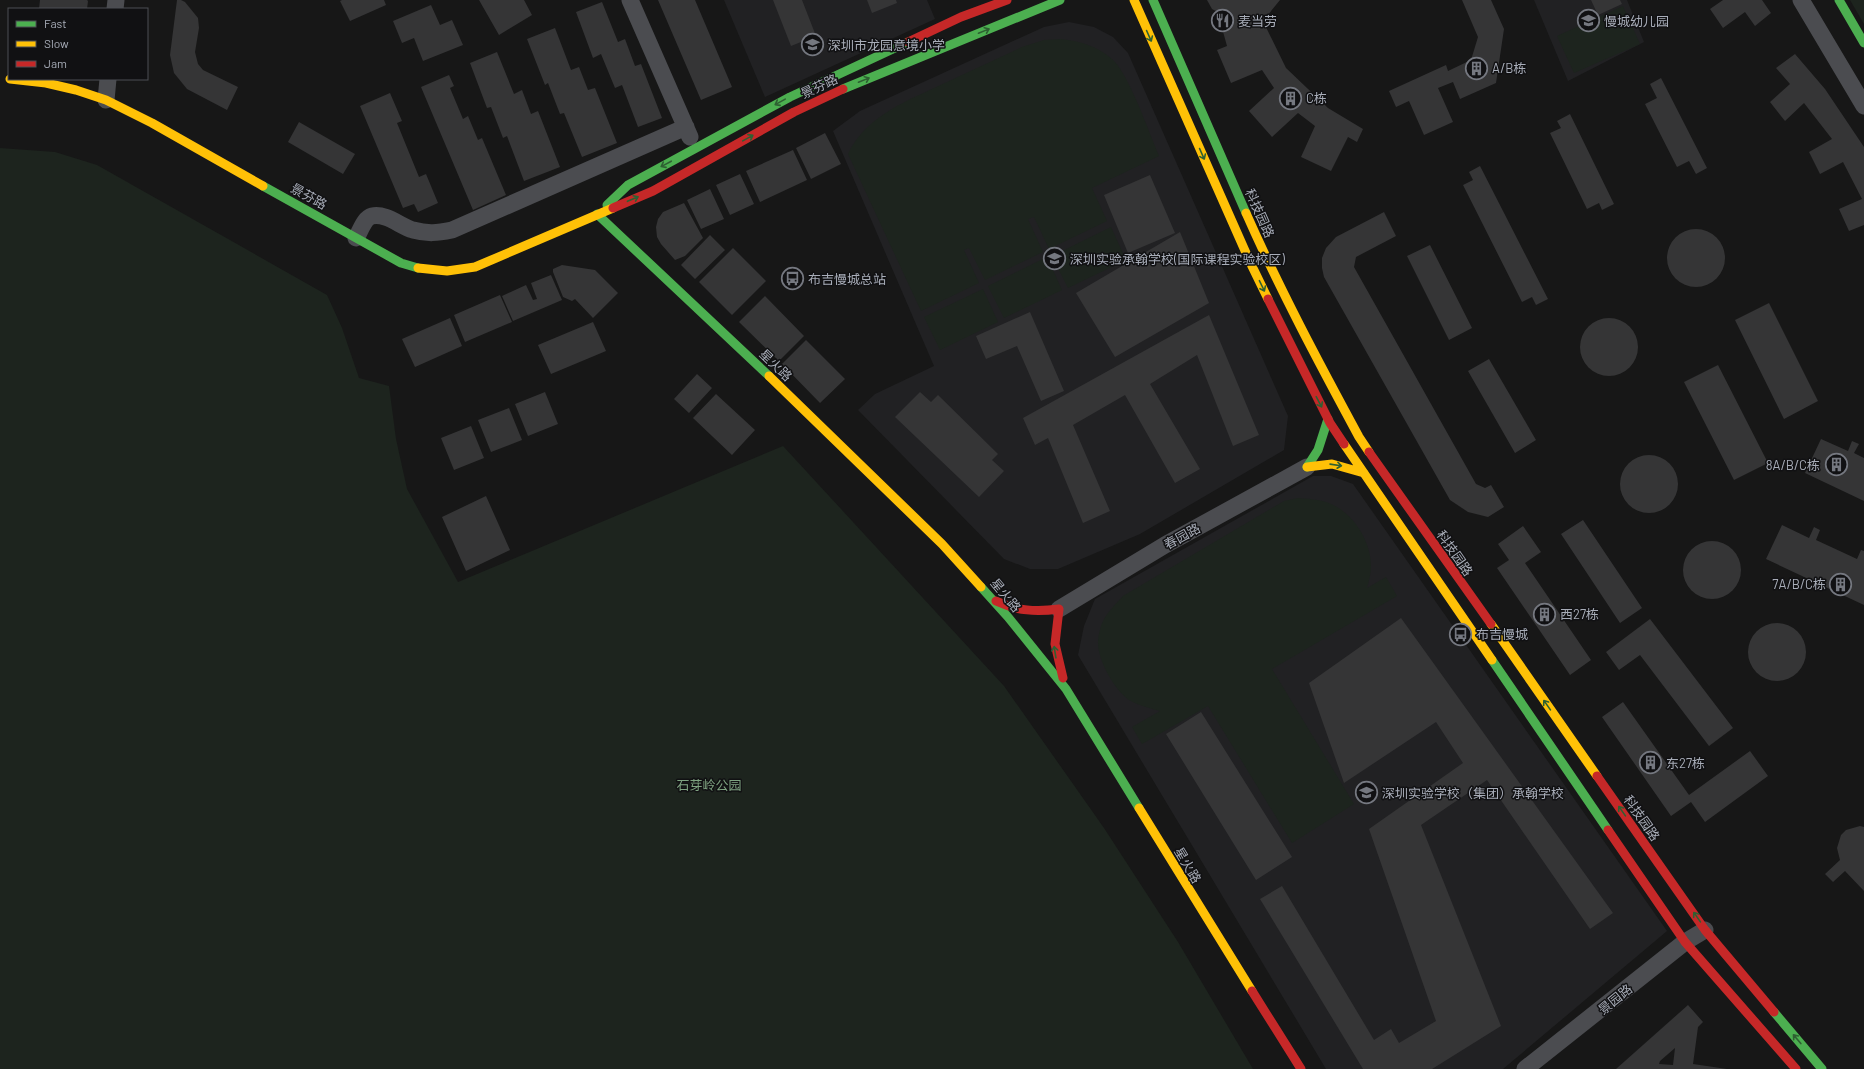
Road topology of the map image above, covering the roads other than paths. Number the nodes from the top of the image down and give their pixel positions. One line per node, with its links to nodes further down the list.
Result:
1 (630, 0): 13 (street)
2 (1007, 0): 14 (street, 景芬路, one-way to 14)
3 (1060, 0): 15 (street, 景芬路, one-way to 3)
4 (1134, 0): 17 (street, one-way to 17)
5 (1153, 0): 23 (street, 科技园路, one-way to 5)
6 (1801, 0): 12 (street)
7 (1839, 0): 8 (street)
8 (1864, 43)
9 (19, 80): 11 (street, 景芬路)
10 (108, 80): 11 (street)
11 (106, 100): 16 (street, 景芬路)
12 (1864, 106)
13 (686, 127): 14 (street); 16 (street)
14 (695, 148): 15 (street, 景芬路, one-way to 15)
15 (597, 214): 16 (street, 景芬路); 20 (street, 星火路)
16 (356, 238)
17 (1328, 419): 18 (street, 春园路); 19 (street)
18 (1308, 467): 19 (street, 春园路, one-way to 19); 21 (street, 春园路)
19 (1364, 473): 24 (street)
20 (993, 600): 21 (street, 春园路); 22 (street, 星火路)
21 (1059, 609): 22 (street, one-way to 21)
22 (1066, 689): 25 (street, 星火路)
23 (1706, 930): 24 (street, 景园路); 28 (street, 科技园路, one-way to 23)
24 (1685, 942): 26 (street, 景园路); 27 (street)
25 (1301, 1069)
26 (1525, 1069)
27 (1796, 1069)
28 (1822, 1069)

